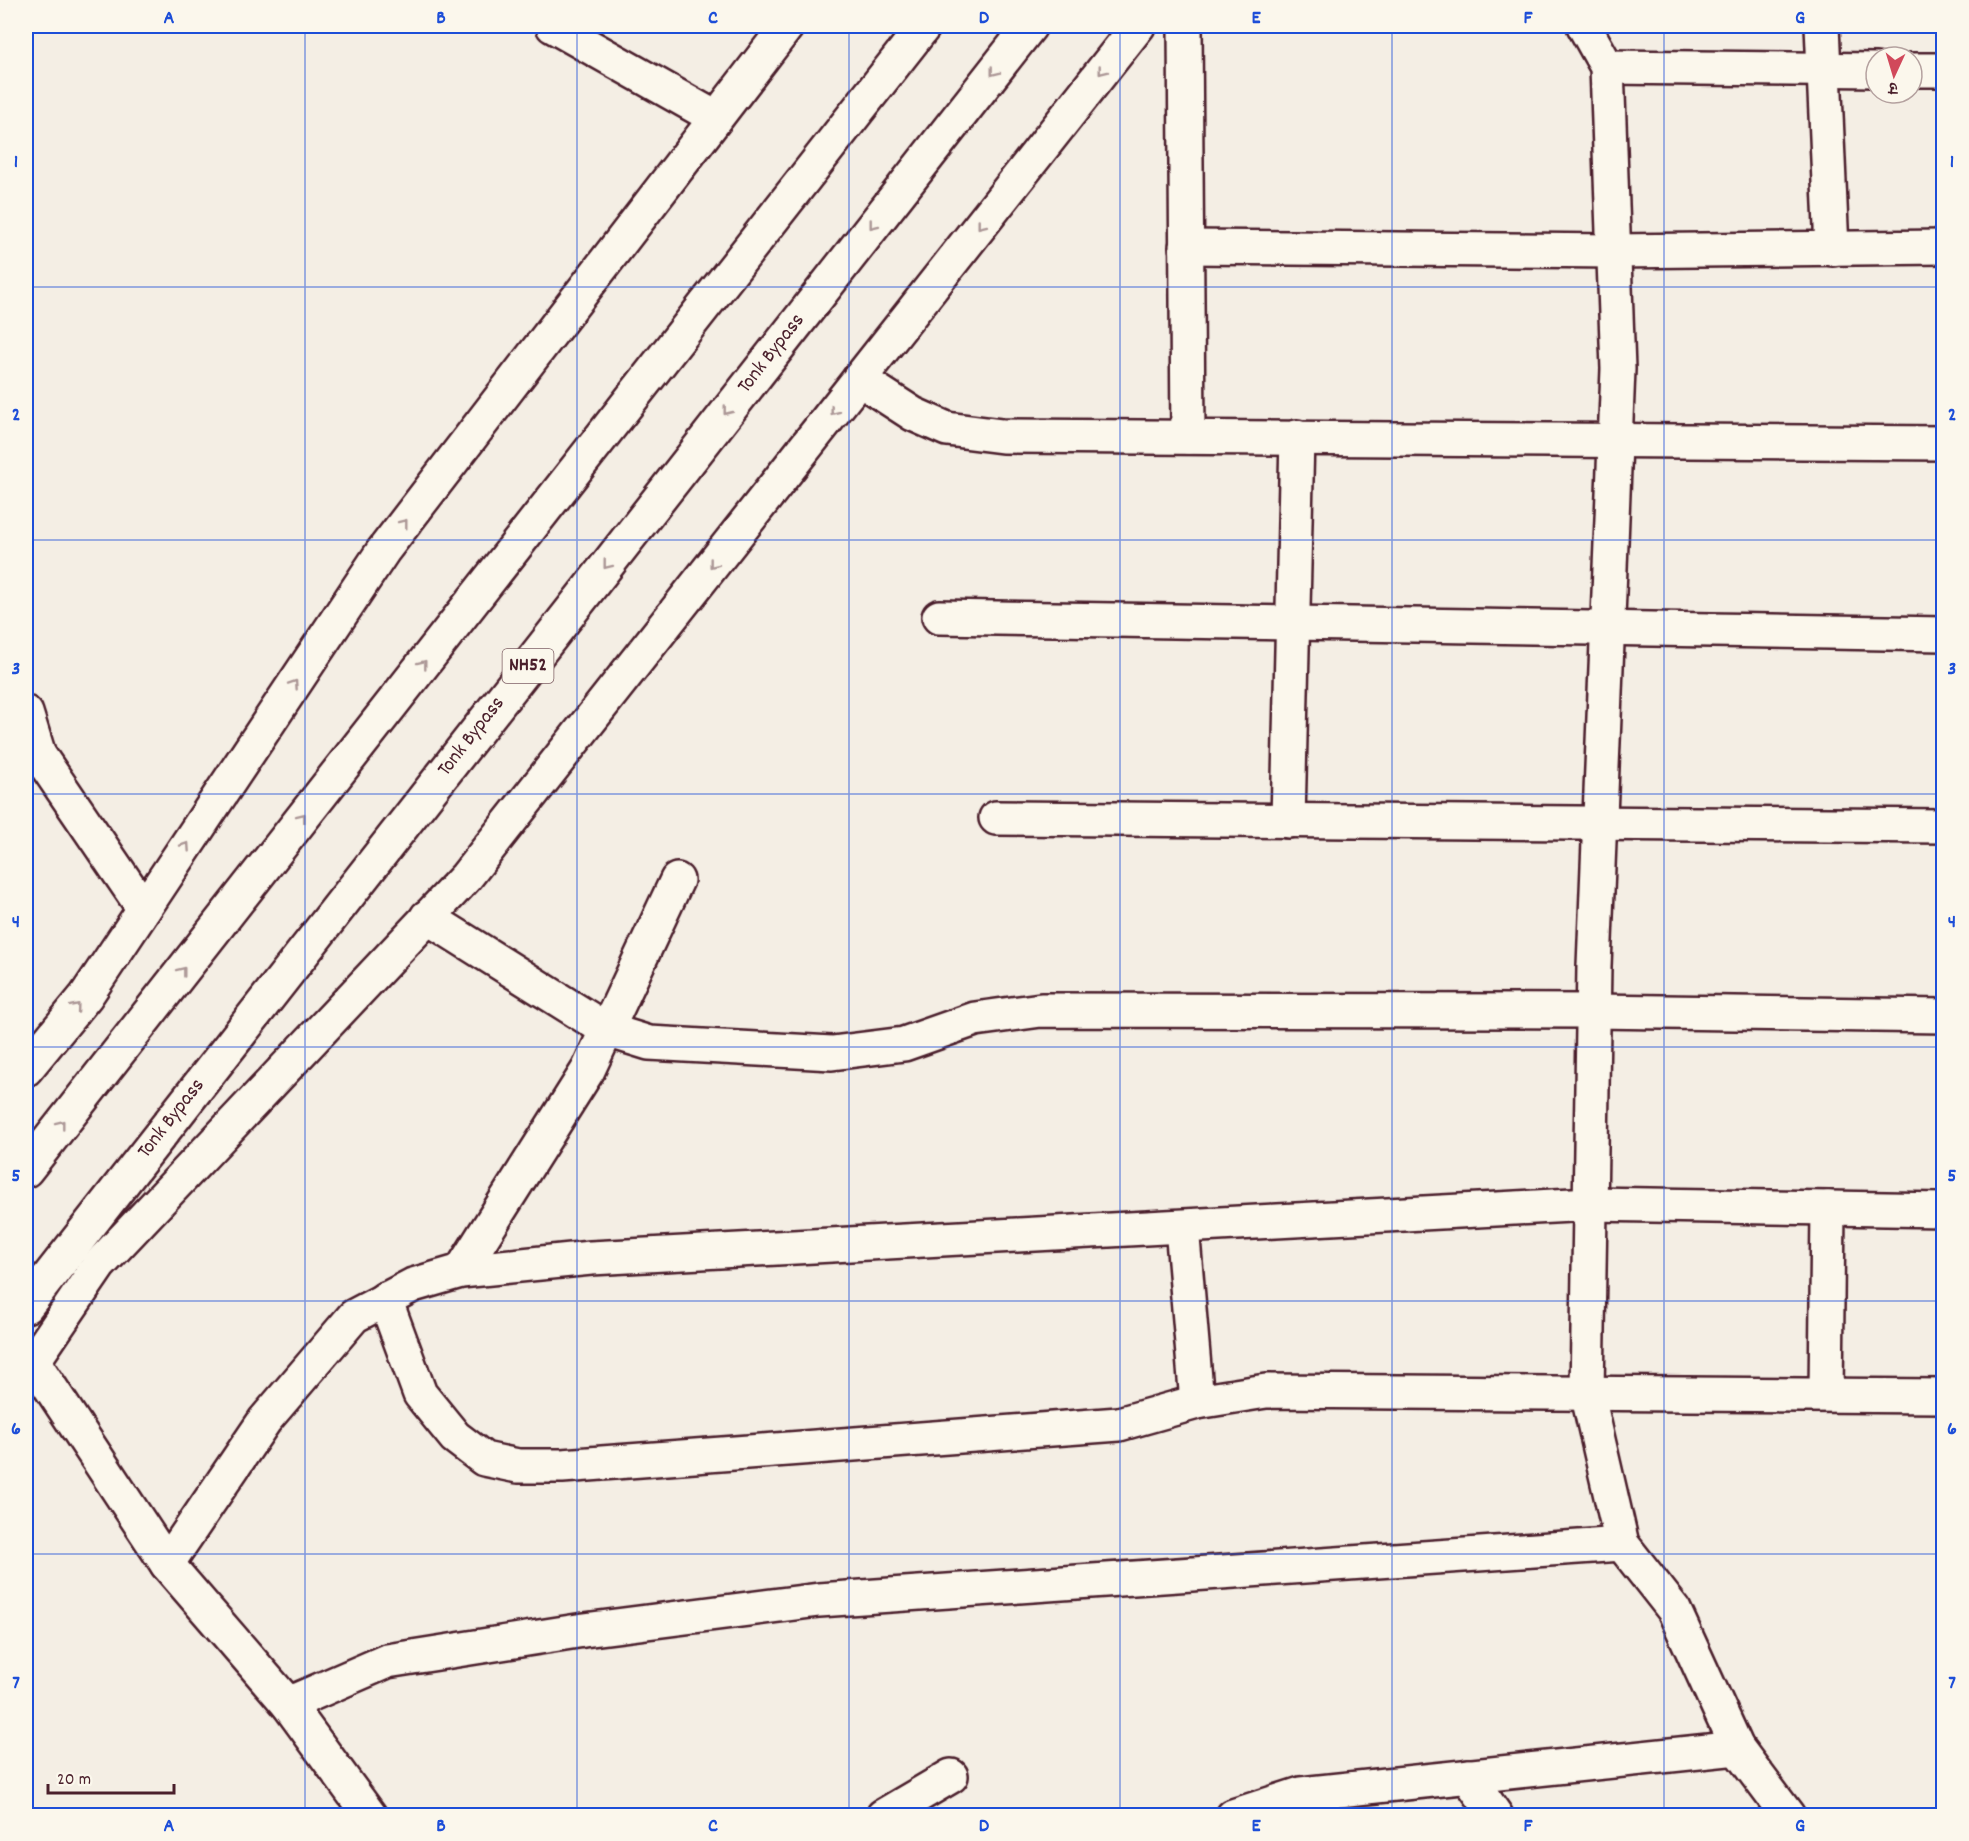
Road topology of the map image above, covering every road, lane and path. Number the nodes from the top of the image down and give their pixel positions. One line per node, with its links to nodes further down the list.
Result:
1 (553, 26): 14 (main road)
2 (787, 26): 14 (main road)
3 (924, 26): 40 (main road, one-way to 3)
4 (1030, 26): 47 (main road, Tonk Bypass / NH52, one-way to 47)
5 (1138, 26): 19 (main road, one-way to 19)
6 (1185, 26): 15 (main road)
7 (1584, 26): 9 (main road)
8 (1822, 26): 10 (main road)
9 (1607, 67): 10 (main road); 18 (main road)
10 (1823, 69): 11 (main road); 17 (main road)
11 (1864, 70)
12 (1924, 70): 13 (main road)
13 (1944, 70)
14 (716, 118): 34 (main road, one-way to 14)
15 (1186, 247): 18 (main road); 20 (main road)
16 (1944, 247): 17 (main road)
17 (1832, 249): 18 (main road)
18 (1614, 251): 22 (main road)
19 (859, 379): 20 (main road); 35 (main road, one-way to 35)
20 (1188, 437): 21 (main road)
21 (1297, 438): 22 (main road); 25 (main road)
22 (1615, 439): 23 (main road); 26 (main road)
23 (1944, 443)
24 (939, 617): 25 (main road)
25 (1293, 622): 26 (main road); 30 (main road)
26 (1608, 628): 27 (main road); 31 (main road)
27 (1944, 634)
28 (26, 713): 34 (main road)
29 (996, 818): 30 (main road)
30 (1288, 821): 31 (main road)
31 (1599, 822): 32 (main road); 36 (main road)
32 (1944, 826)
33 (677, 880): 38 (main road)
34 (144, 909): 39 (main road, one-way to 34)
35 (427, 917): 38 (main road); 48 (main road)
36 (1593, 1011): 37 (main road); 38 (main road); 41 (main road)
37 (1944, 1016)
38 (607, 1030): 45 (main road)
39 (26, 1069)
40 (26, 1170)
41 (1590, 1204): 42 (main road); 44 (main road); 49 (main road)
42 (1828, 1208): 43 (main road); 50 (main road)
43 (1944, 1210)
44 (1182, 1227): 45 (main road); 52 (main road)
45 (461, 1270): 46 (main road)
46 (385, 1299): 52 (main road); 54 (main road)
47 (26, 1306)
48 (29, 1367): 54 (main road)
49 (1587, 1392): 50 (main road); 52 (main road); 53 (main road)
50 (1826, 1395): 51 (main road)
51 (1944, 1396)
52 (1197, 1402)
53 (1622, 1544): 55 (main road); 56 (main road)
54 (167, 1564): 55 (main road)
55 (288, 1704): 59 (main road)
56 (1737, 1748): 58 (main road); 63 (main road)
57 (951, 1776): 60 (main road)
58 (1468, 1776): 61 (main road); 62 (main road)
59 (362, 1802)
60 (883, 1815)
61 (1233, 1815)
62 (1496, 1815)
63 (1788, 1815)

